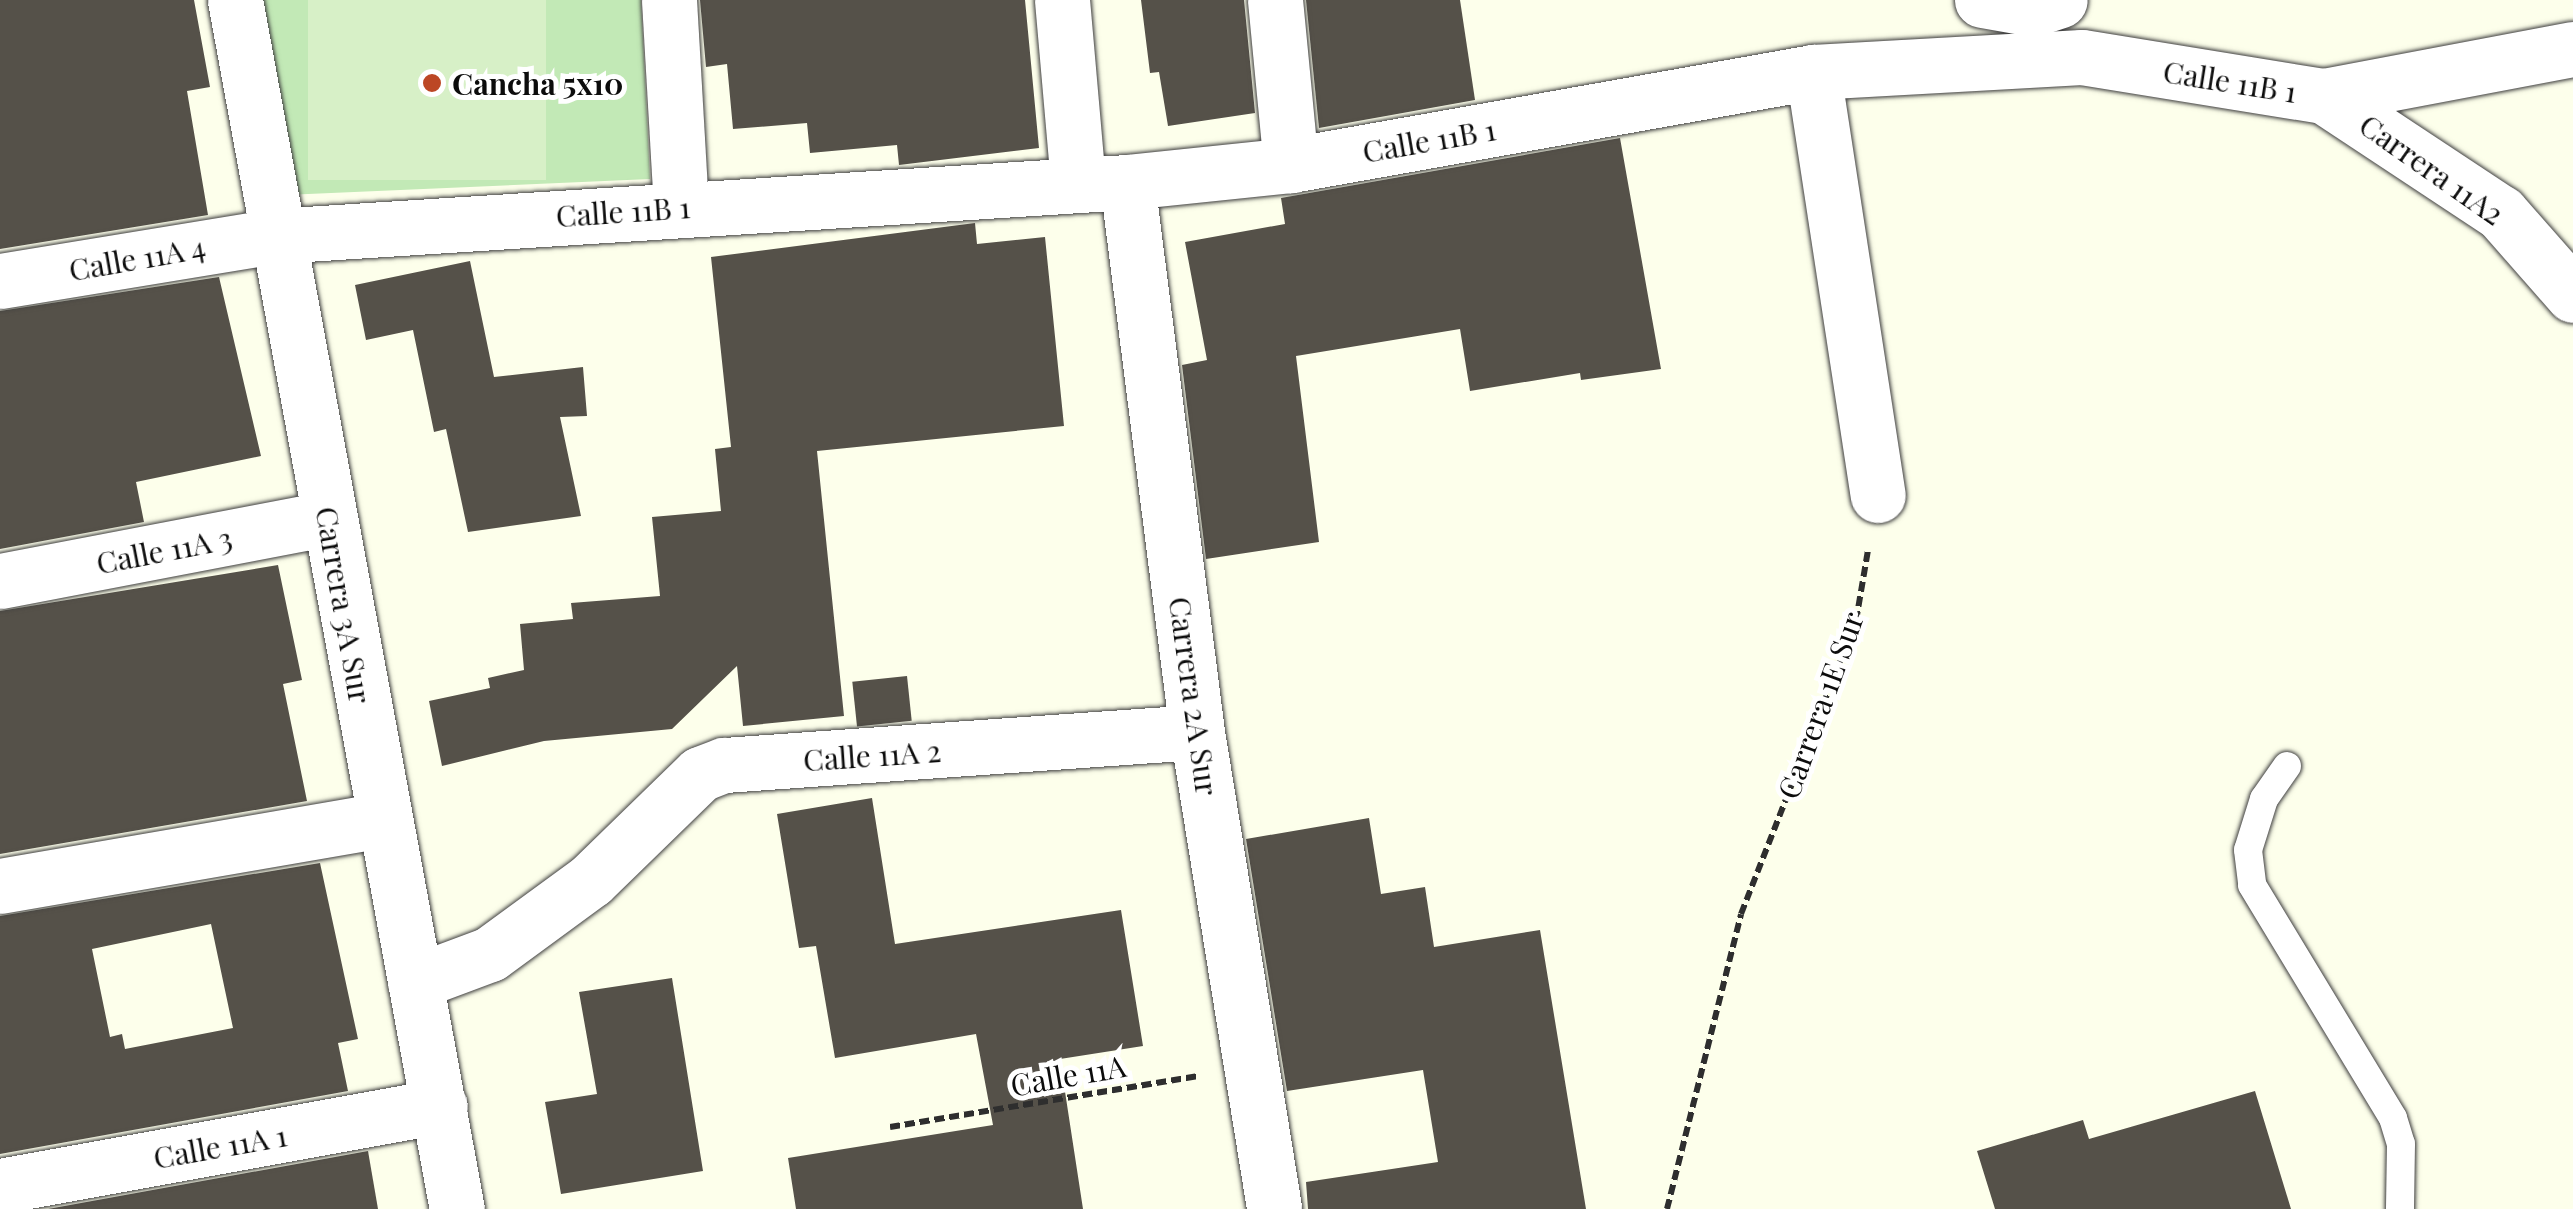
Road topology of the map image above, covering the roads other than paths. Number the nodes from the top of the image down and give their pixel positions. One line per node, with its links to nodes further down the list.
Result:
1 (235, 0): 15 (street, Carrera 3A Sur)
2 (669, 0): 14 (street)
3 (1062, 0): 13 (street, Carrera 2A Sur)
4 (1274, 0): 12 (street)
5 (1982, 0): 6 (street)
6 (2060, 0)
7 (2072, 0): 9 (street)
8 (2573, 49): 11 (street, Calle 11B 1)
9 (2082, 57): 10 (street, Calle 11B 1); 11 (street, Calle 11B 1)
10 (1813, 72): 12 (street, Calle 11B 1); 18 (street)
11 (2324, 96): 17 (street, Carrera 11A2)
12 (1291, 165): 13 (street, Calle 11B 1)
13 (1103, 182): 14 (street, Calle 11B 1); 21 (street, Carrera 2A Sur)
14 (682, 207): 15 (street, Calle 11B 1)
15 (274, 236): 16 (street, Calle 11A 4); 19 (street, Carrera 3A Sur)
16 (0, 282)
17 (2573, 295)
18 (1878, 495)
19 (329, 518): 20 (street, Calle 11A 3); 23 (street, Carrera 3A Sur)
20 (0, 581)
21 (1197, 732): 25 (street, Calle 11A 2); 29 (street, Carrera 2A Sur)
22 (2287, 766): 30 (lane)
23 (383, 820): 24 (street); 25 (street, Carrera 3A Sur)
24 (0, 886)
25 (415, 982): 26 (street, Carrera 3A Sur)
26 (440, 1106): 27 (street, Calle 11A 1); 28 (street, Carrera 3A Sur)
27 (0, 1186)
28 (457, 1209)
29 (1274, 1209)
30 (2400, 1209)

